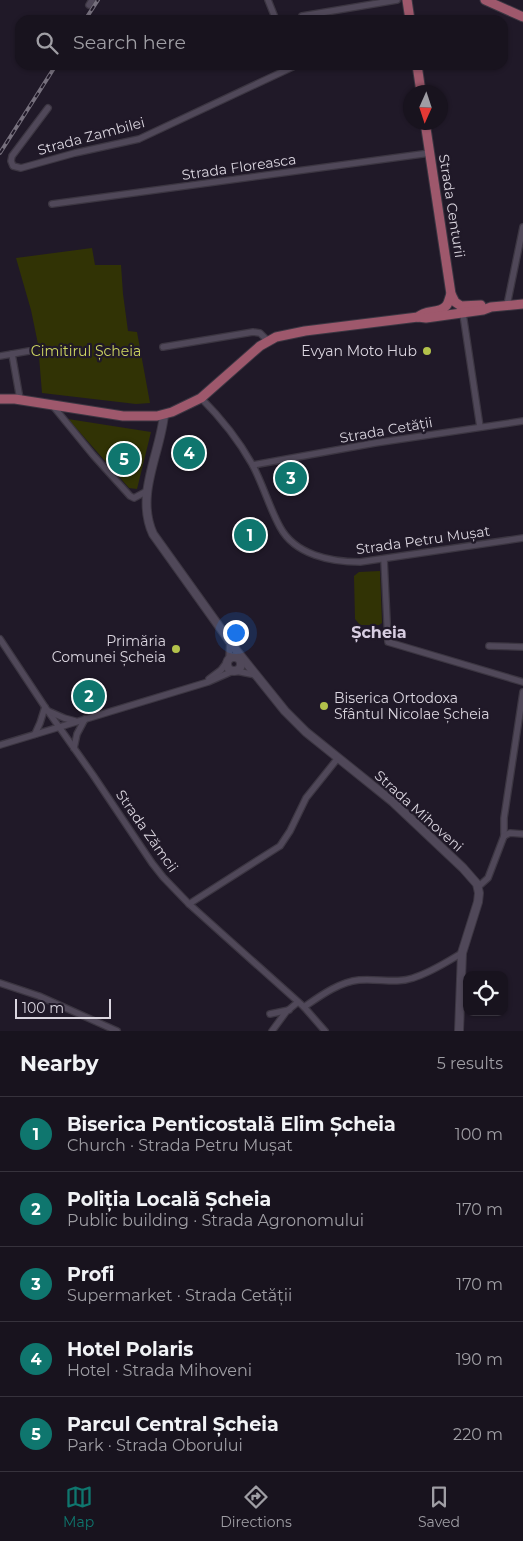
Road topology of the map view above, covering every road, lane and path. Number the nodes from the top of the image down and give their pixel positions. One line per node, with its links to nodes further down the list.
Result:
1 (87, 0): 2 (street)
2 (92, 0)
3 (268, 0): 7 (street)
4 (397, 0): 8 (street)
5 (407, 0): 9 (main road)
6 (490, 1): 10 (main road)
7 (274, 15)
8 (308, 15)
9 (409, 15)
10 (523, 17)
11 (285, 70): 14 (street, Strada Zambilei)
12 (418, 70): 13 (main road)
13 (420, 85)
14 (48, 108)
15 (426, 130): 16 (main road, Strada Centurii)
16 (430, 154): 17 (street, Strada Floreasca); 19 (main road, Strada Centurii)
17 (52, 204)
18 (523, 228): 21 (street)
19 (451, 294): 22 (main road); 24 (main road)
20 (523, 304): 21 (main road)
21 (507, 305): 22 (main road)
22 (491, 307): 23 (main road)
23 (463, 314): 24 (main road); 36 (street)
24 (418, 317): 25 (main road)
25 (268, 341): 26 (street); 30 (main road)
26 (163, 347)
27 (29, 352): 28 (street)
28 (12, 354): 29 (street); 32 (street)
29 (0, 356)
30 (201, 398): 34 (main road); 37 (street, Strada Petru Mușat)
31 (0, 399): 32 (main road)
32 (20, 400): 33 (main road)
33 (53, 406): 34 (main road); 38 (street)
34 (164, 415): 38 (main road, Strada Mihoveni)
35 (523, 421): 36 (street, Strada Cetății)
36 (480, 426): 37 (street, Strada Cetății)
37 (253, 465): 40 (street, Strada Petru Mușat)
38 (147, 491): 42 (main road, Strada Mihoveni)
39 (523, 538): 40 (street, Strada Petru Mușat)
40 (384, 559): 49 (street)
41 (0, 639): 51 (street, Strada Zămcii)
42 (230, 641): 45 (main road, Strada Mihoveni); 45 (street)
43 (489, 646): 44 (street)
44 (523, 647)
45 (235, 660): 46 (main road); 46 (main road); 47 (main road, Strada Mihoveni); 48 (street)
46 (234, 671): 47 (street); 48 (street)
47 (256, 675): 58 (main road, Strada Mihoveni)
48 (203, 682): 52 (street)
49 (523, 682)
50 (523, 692): 60 (street)
51 (46, 709): 53 (street); 54 (street, Strada Zămcii); 55 (street)
52 (85, 719): 53 (street); 57 (street)
53 (77, 721): 54 (street)
54 (59, 727): 55 (street); 57 (street, Strada Zămcii)
55 (35, 734): 56 (street)
56 (0, 745)
57 (74, 748): 62 (street, Strada Zămcii)
58 (338, 758): 61 (main road, Strada Mihoveni); 62 (street)
59 (523, 834): 60 (street)
60 (504, 836): 61 (street)
61 (478, 888): 63 (main road)
62 (189, 904): 65 (street, Strada Zămcii)
63 (462, 954): 66 (street); 72 (main road)
64 (0, 983): 69 (street)
65 (298, 1002): 66 (street, Strada Zămcii); 67 (street)
66 (304, 1007): 71 (street, Strada Zămcii)
67 (289, 1010): 68 (street); 70 (street)
68 (270, 1014)
69 (117, 1031)
70 (272, 1031)
71 (326, 1031)
72 (459, 1031)

